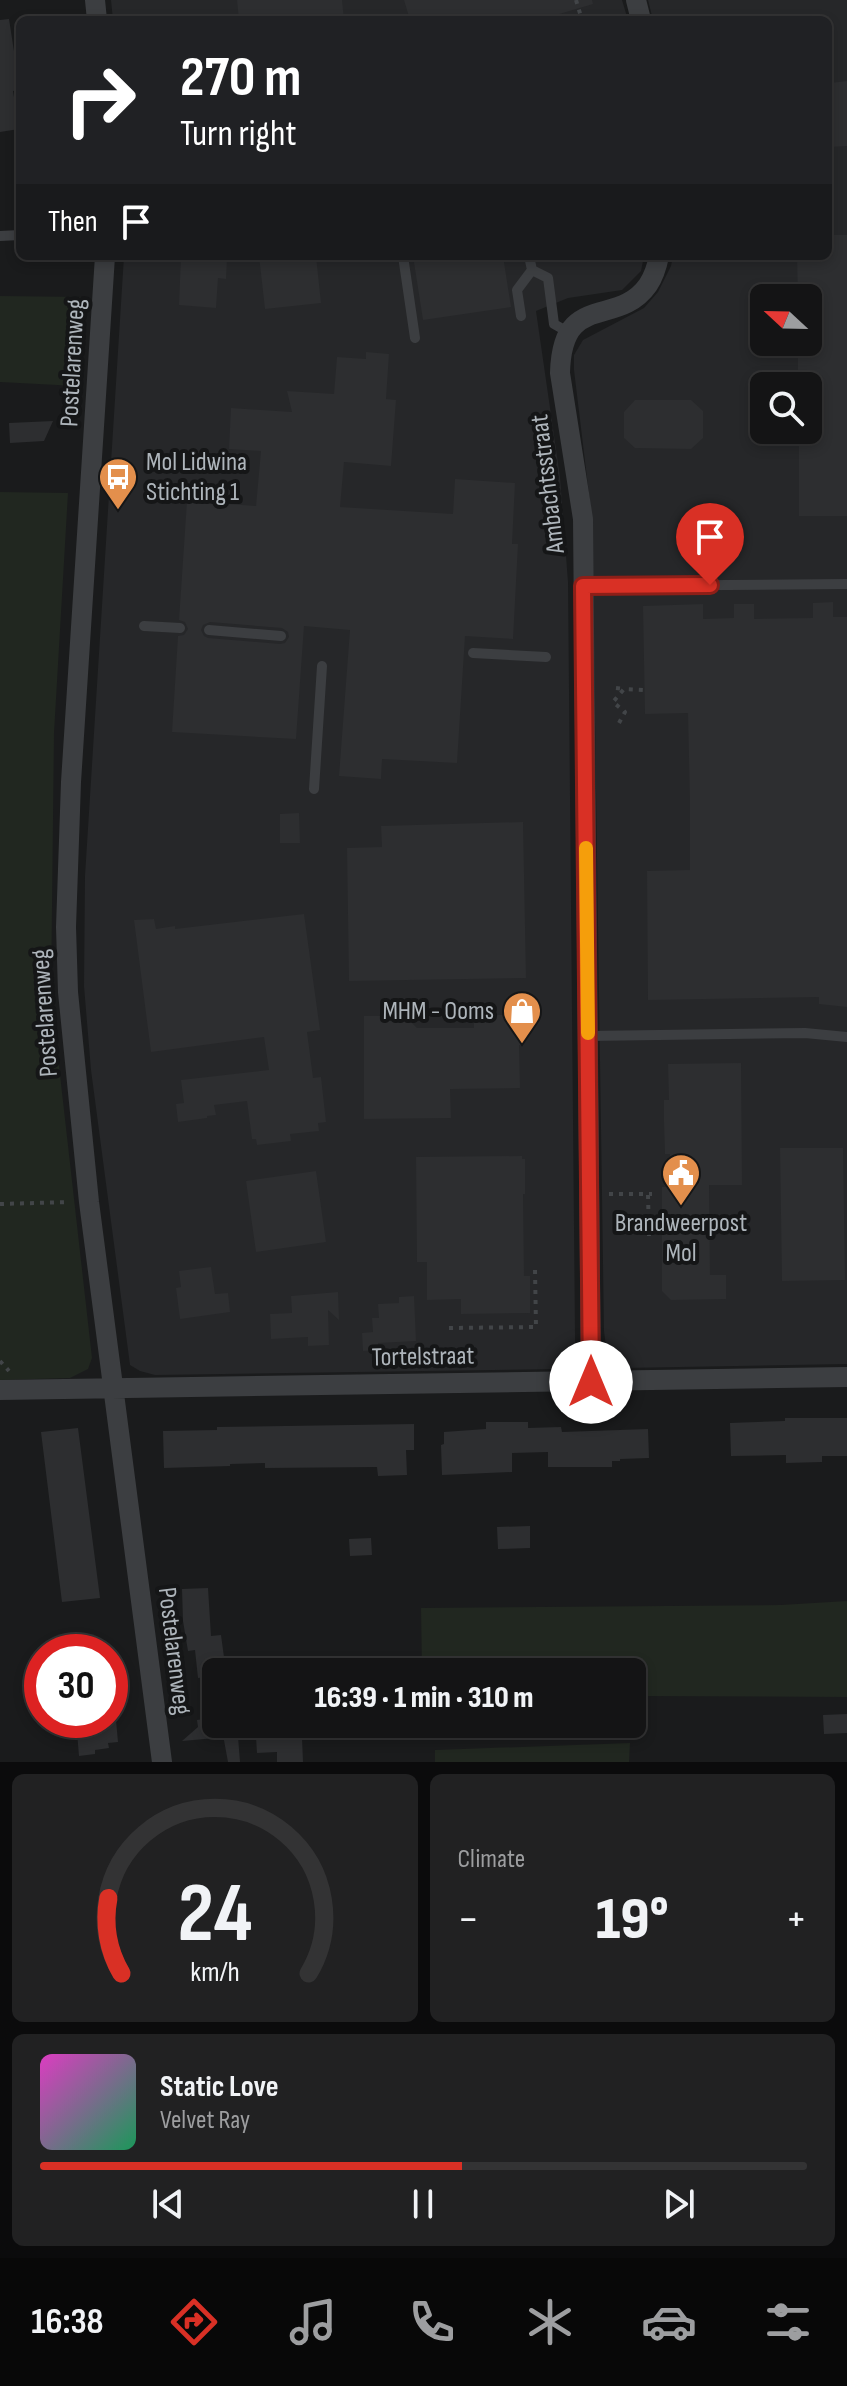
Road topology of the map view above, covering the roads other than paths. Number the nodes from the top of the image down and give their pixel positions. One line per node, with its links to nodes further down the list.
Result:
1 (105, 260): 23 (street, Postelarenweg)
2 (404, 260): 8 (lane)
3 (530, 260): 5 (lane)
4 (658, 260): 7 (street)
5 (532, 270): 6 (lane); 7 (lane)
6 (521, 316)
7 (568, 332): 10 (street, Ambachtsstraat)
8 (415, 338)
9 (847, 584): 10 (lane)
10 (583, 586): 19 (street, Ambachtsstraat)
11 (144, 626): 12 (lane)
12 (180, 628)
13 (209, 630): 14 (lane)
14 (281, 636)
15 (473, 653): 16 (lane)
16 (546, 657)
17 (322, 666): 18 (lane)
18 (314, 789)
19 (588, 1036): 20 (lane); 22 (street, Ambachtsstraat)
20 (847, 1037)
21 (847, 1377): 22 (street, Tortelstraat)
22 (591, 1382): 23 (street, Tortelstraat)
23 (114, 1388): 24 (street, Tortelstraat); 25 (street, Postelarenweg)
24 (0, 1390)
25 (162, 1762)

